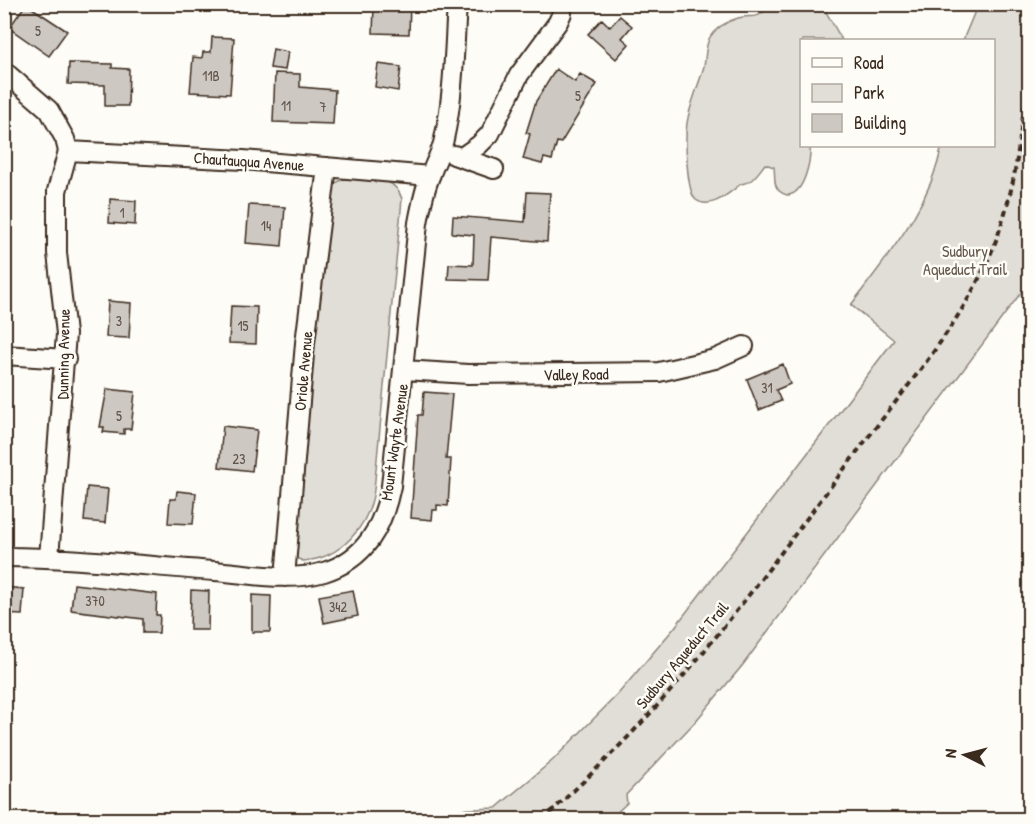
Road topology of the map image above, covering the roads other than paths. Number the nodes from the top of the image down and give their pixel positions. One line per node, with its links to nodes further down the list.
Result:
1 (473, 4): 3 (street)
2 (561, 4): 7 (street)
3 (457, 5): 5 (street, Mount Wayte Avenue)
4 (4, 71): 6 (street)
5 (441, 150): 7 (street); 10 (street, Mount Wayte Avenue)
6 (68, 151): 8 (street, Chautauqua Avenue); 13 (street, Dunning Avenue)
7 (462, 158): 9 (street)
8 (327, 167): 10 (street, Chautauqua Avenue); 17 (street, Oriole Avenue)
9 (494, 169)
10 (430, 176): 14 (street, Mount Wayte Avenue)
11 (744, 346): 14 (street, Valley Road)
12 (4, 355): 13 (street)
13 (66, 359): 16 (street, Dunning Avenue)
14 (404, 370): 17 (street, Mount Wayte Avenue)
15 (4, 557): 16 (street, Mount Wayte Avenue)
16 (49, 558): 17 (street, Mount Wayte Avenue)
17 (285, 577)

